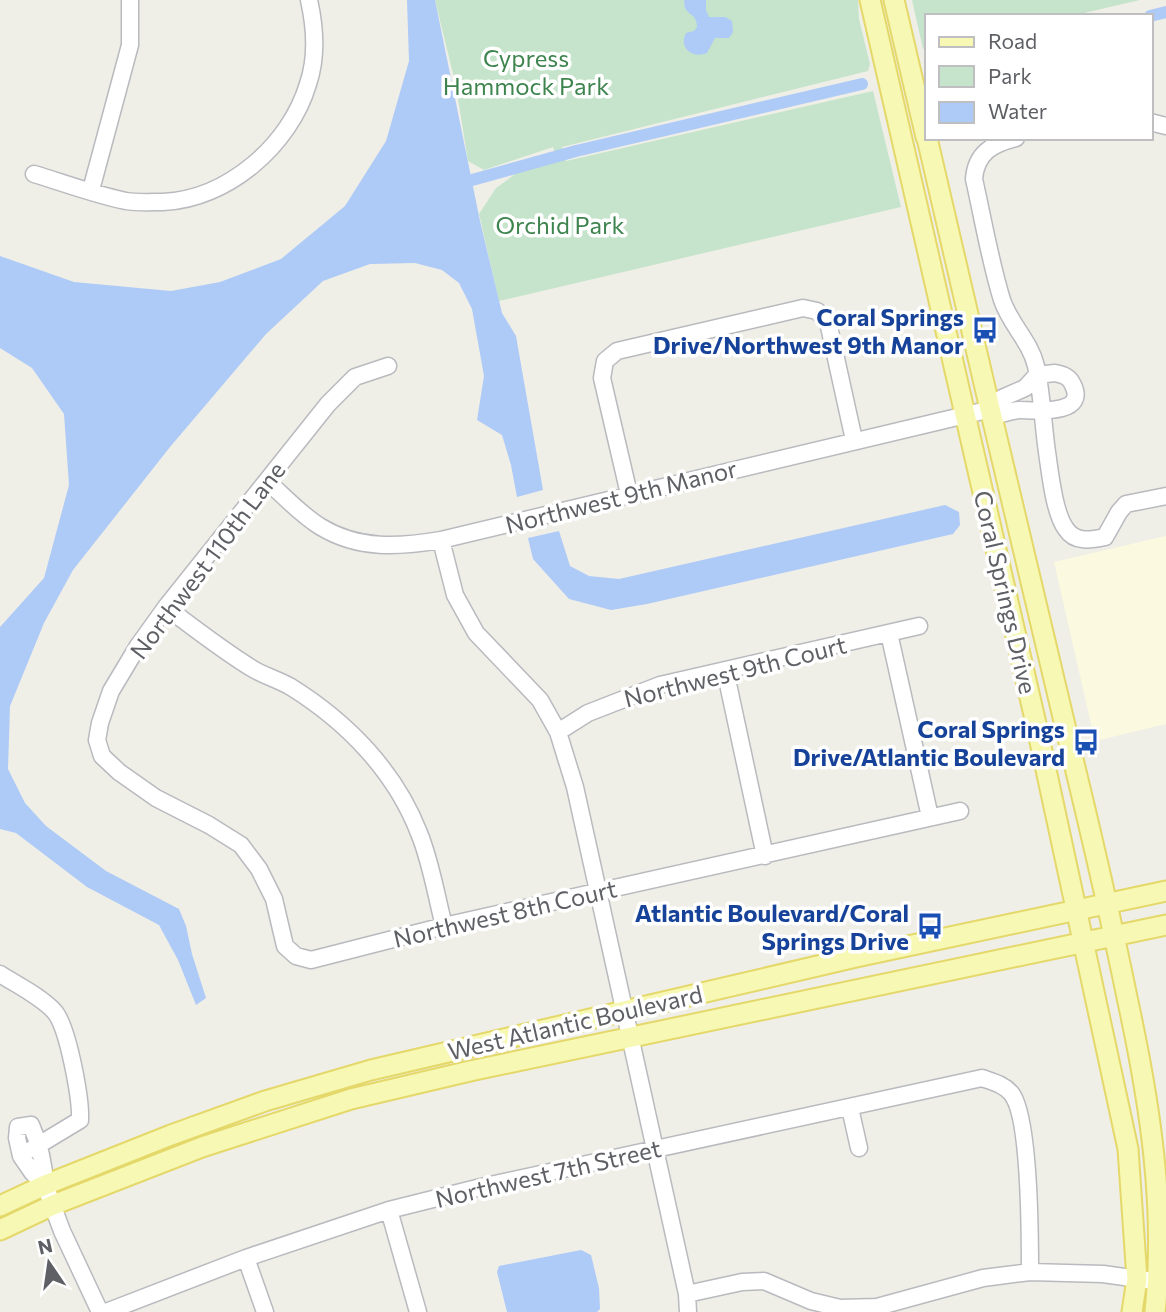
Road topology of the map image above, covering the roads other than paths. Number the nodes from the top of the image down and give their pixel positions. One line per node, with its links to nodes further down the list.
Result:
1 (130, 0): 9 (street)
2 (309, 0): 9 (street)
3 (870, 0): 14 (main road, Coral Springs Drive)
4 (894, 0): 5 (main road, Coral Springs Drive)
5 (925, 134)
6 (926, 140): 12 (main road, Coral Springs Drive)
7 (1008, 140): 11 (street)
8 (34, 174): 9 (street)
9 (91, 190)
10 (388, 366): 16 (street, Northwest 110th Lane)
11 (1037, 375): 12 (street); 13 (street); 13 (street)
12 (991, 409): 13 (street); 14 (street, Northwest 9th Manor); 30 (main road, Coral Springs Drive)
13 (1041, 412): 18 (street)
14 (965, 415): 15 (street, Northwest 9th Manor); 31 (main road, Coral Springs Drive)
15 (854, 440): 17 (street, Northwest 9th Manor); 17 (street)
16 (267, 481): 19 (street, Northwest 9th Manor); 20 (street, Northwest 110th Lane)
17 (629, 494): 19 (street, Northwest 9th Manor)
18 (1166, 496)
19 (441, 540): 24 (street)
20 (166, 607): 33 (street); 36 (street, Northwest 110th Lane)
21 (919, 626): 22 (street, Northwest 9th Court)
22 (889, 633): 23 (street, Northwest 9th Court); 26 (street)
23 (725, 670): 24 (street, Northwest 9th Court); 27 (street)
24 (558, 732): 29 (street)
25 (960, 811): 26 (street, Northwest 8th Court)
26 (930, 817): 27 (street, Northwest 8th Court)
27 (765, 856): 29 (street, Northwest 8th Court)
28 (1166, 891): 30 (main road, West Atlantic Boulevard)
29 (598, 892): 33 (street, Northwest 8th Court); 38 (street)
30 (1107, 904): 31 (main road, West Atlantic Boulevard); 34 (main road, Coral Springs Drive)
31 (1077, 909): 35 (main road, Coral Springs Drive); 38 (main road, West Atlantic Boulevard)
32 (1166, 925): 34 (main road, West Atlantic Boulevard)
33 (444, 926): 36 (street, Northwest 8th Court)
34 (1115, 936): 35 (main road, West Atlantic Boulevard); 53 (main road, Coral Springs Drive)
35 (1085, 943): 39 (main road, West Atlantic Boulevard); 52 (main road, Coral Springs Drive)
36 (296, 956)
37 (0, 974): 41 (street)
38 (625, 1011): 39 (street); 45 (main road, West Atlantic Boulevard)
39 (631, 1037): 42 (street); 46 (main road, West Atlantic Boulevard)
40 (850, 1108): 42 (street, Northwest 7th Street); 43 (street); 51 (street, Northwest 7th Street)
41 (40, 1145): 44 (street); 44 (street); 45 (street)
42 (654, 1148): 48 (street, Northwest 7th Street); 54 (street)
43 (859, 1148)
44 (21, 1156): 45 (street)
45 (45, 1185): 46 (street); 47 (main road, West Atlantic Boulevard)
46 (54, 1205): 49 (main road, West Atlantic Boulevard); 55 (street)
47 (0, 1206)
48 (389, 1210): 50 (street, Northwest 7th Street); 58 (street)
49 (0, 1230)
50 (246, 1258): 56 (street, Northwest 7th Street); 57 (street)
51 (1031, 1272): 52 (street); 54 (street)
52 (1137, 1279): 53 (street); 60 (main road, Coral Springs Drive)
53 (1163, 1284): 61 (main road, Coral Springs Drive)
54 (687, 1294): 59 (street)
55 (100, 1312)
56 (106, 1312)
57 (265, 1312)
58 (418, 1312)
59 (688, 1312)
60 (1132, 1312)
61 (1155, 1312)

